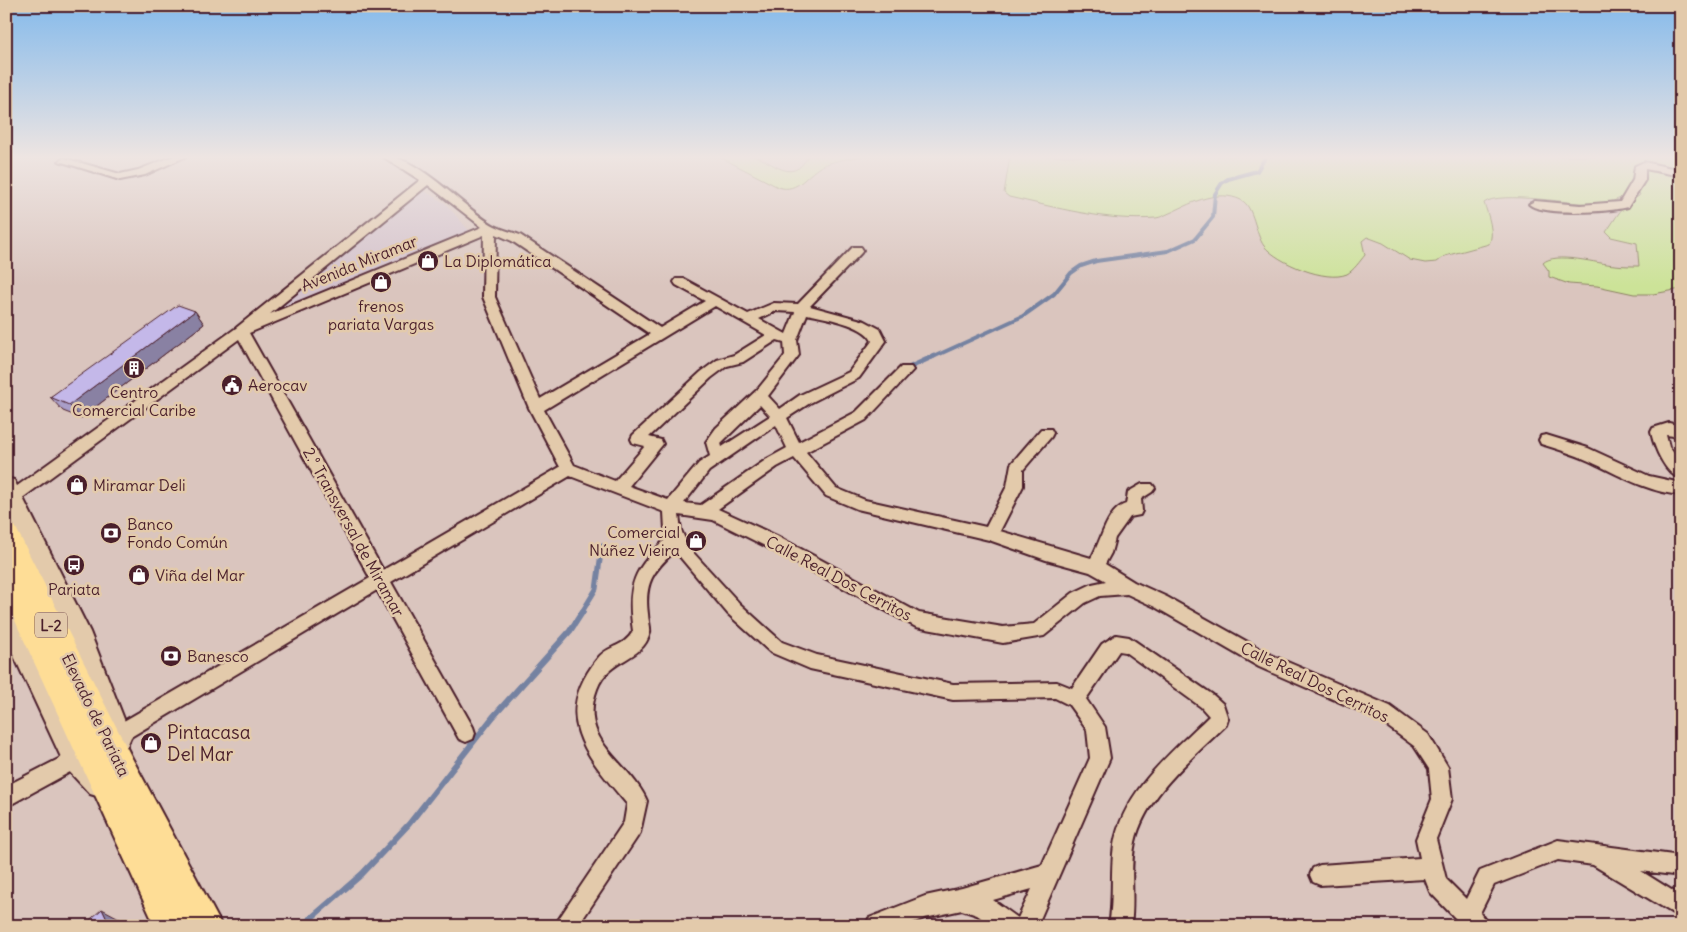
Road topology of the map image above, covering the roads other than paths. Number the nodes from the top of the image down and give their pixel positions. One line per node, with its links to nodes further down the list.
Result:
1 (402, 199): 11 (street, Avenida Miramar)
2 (453, 199): 5 (street)
3 (1627, 199): 4 (street)
4 (1535, 204)
5 (490, 228): 11 (street, Avenida Miramar); 12 (street); 17 (street)
6 (857, 250): 9 (street)
7 (680, 282): 8 (street)
8 (713, 302): 10 (street); 12 (street)
9 (802, 308): 10 (street); 14 (street); 18 (street)
10 (748, 319): 13 (street)
11 (241, 330): 29 (street, Avenida Miramar); 37 (street, 2.° Transversal de Miramar)
12 (661, 334): 17 (street)
13 (775, 335): 14 (street); 27 (street)
14 (790, 340): 16 (street)
15 (906, 370): 22 (street)
16 (759, 396): 18 (street); 23 (street)
17 (536, 408): 24 (street)
18 (779, 416): 22 (street); 23 (street)
19 (1681, 432): 25 (street)
20 (1046, 433): 33 (street)
21 (1546, 440): 28 (street)
22 (795, 449): 31 (street); 33 (street)
23 (718, 458): 30 (street)
24 (569, 469): 27 (street, Calle Real Dos Cerritos); 37 (street)
25 (1681, 473)
26 (1147, 488): 35 (street)
27 (617, 489): 30 (street, Calle Real Dos Cerritos)
28 (1681, 489)
29 (8, 495): 42 (street, L-2)
30 (671, 508): 31 (street, Calle Real Dos Cerritos); 34 (street)
31 (704, 510): 38 (street, Calle Real Dos Cerritos)
32 (6, 533): 44 (main road, Elevado de Pariata / L-2)
33 (990, 534): 35 (street)
34 (677, 539): 40 (street); 56 (street)
35 (1095, 566): 38 (street)
36 (6, 572): 44 (main road, Elevado de Pariata / L-2)
37 (382, 581): 41 (street, 2.° Transversal de Miramar); 42 (street)
38 (1128, 588): 48 (street, Calle Real Dos Cerritos)
39 (6, 612): 43 (street, L-2)
40 (1075, 698): 49 (street); 60 (street)
41 (466, 734)
42 (117, 735): 44 (street, L-2)
43 (76, 759): 44 (street, L-2); 45 (street)
44 (124, 795): 54 (main road, L-2); 55 (main road, L-2)
45 (6, 797)
46 (1596, 855): 47 (street); 52 (street); 53 (street)
47 (1681, 866)
48 (1433, 868): 50 (street); 53 (street, Calle Real Dos Cerritos)
49 (1050, 873): 51 (street); 59 (street)
50 (1320, 875)
51 (962, 899): 57 (street); 58 (street)
52 (1681, 908)
53 (1470, 922)
54 (173, 926)
55 (205, 926)
56 (565, 926)
57 (876, 926)
58 (1011, 926)
59 (1026, 926)
60 (1120, 926)

